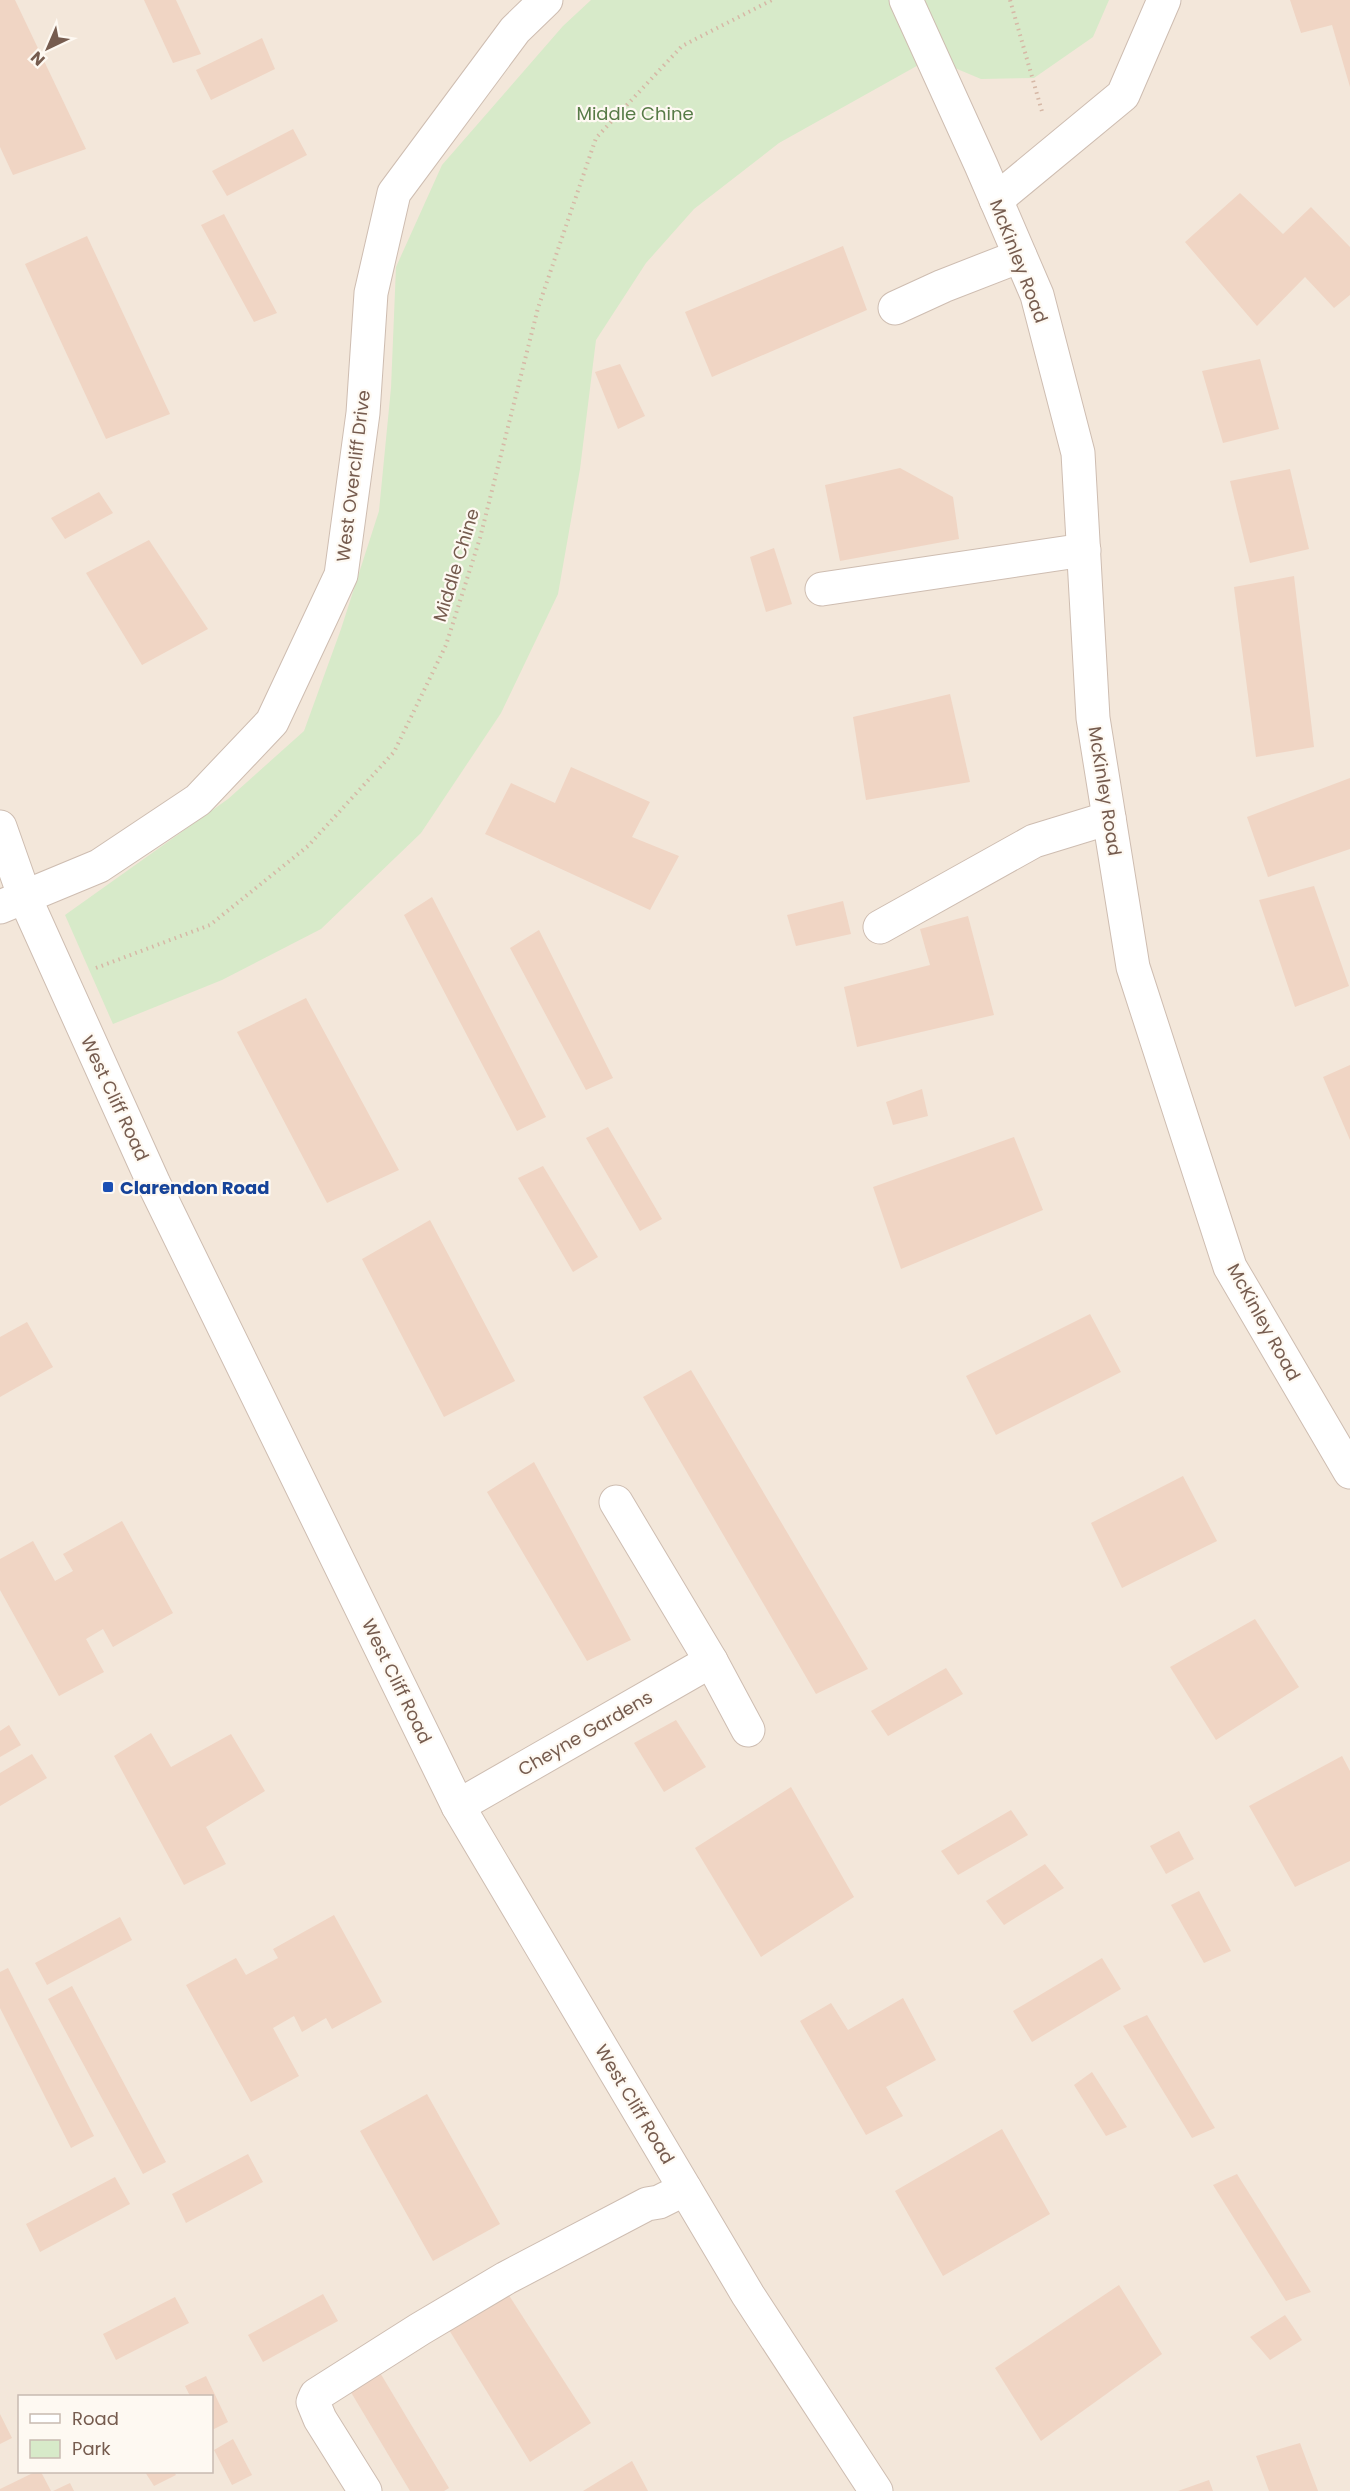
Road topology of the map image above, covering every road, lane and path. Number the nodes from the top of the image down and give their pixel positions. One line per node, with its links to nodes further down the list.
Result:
1 (546, 0): 14 (street, West Overcliff Drive)
2 (772, 0): 16 (path, Middle Chine)
3 (906, 0): 7 (street, McKinley Road)
4 (1010, 0): 6 (path)
5 (1164, 0): 6 (street)
6 (1053, 155): 7 (street)
7 (996, 200): 8 (street, McKinley Road)
8 (1020, 256): 9 (street); 10 (street, McKinley Road)
9 (895, 308)
10 (1084, 550): 11 (street); 12 (street, McKinley Road)
11 (822, 589)
12 (1109, 818): 15 (street); 17 (street, McKinley Road)
13 (0, 827): 14 (street, West Cliff Road)
14 (12, 903): 21 (street, West Cliff Road)
15 (880, 927)
16 (89, 971)
17 (1350, 1472)
18 (616, 1502): 19 (street)
19 (711, 1661): 20 (street); 21 (street, Cheyne Gardens)
20 (747, 1730)
21 (458, 1806): 22 (street, West Cliff Road)
22 (685, 2189): 23 (street); 24 (street, West Cliff Road)
23 (364, 2491)
24 (876, 2491)

